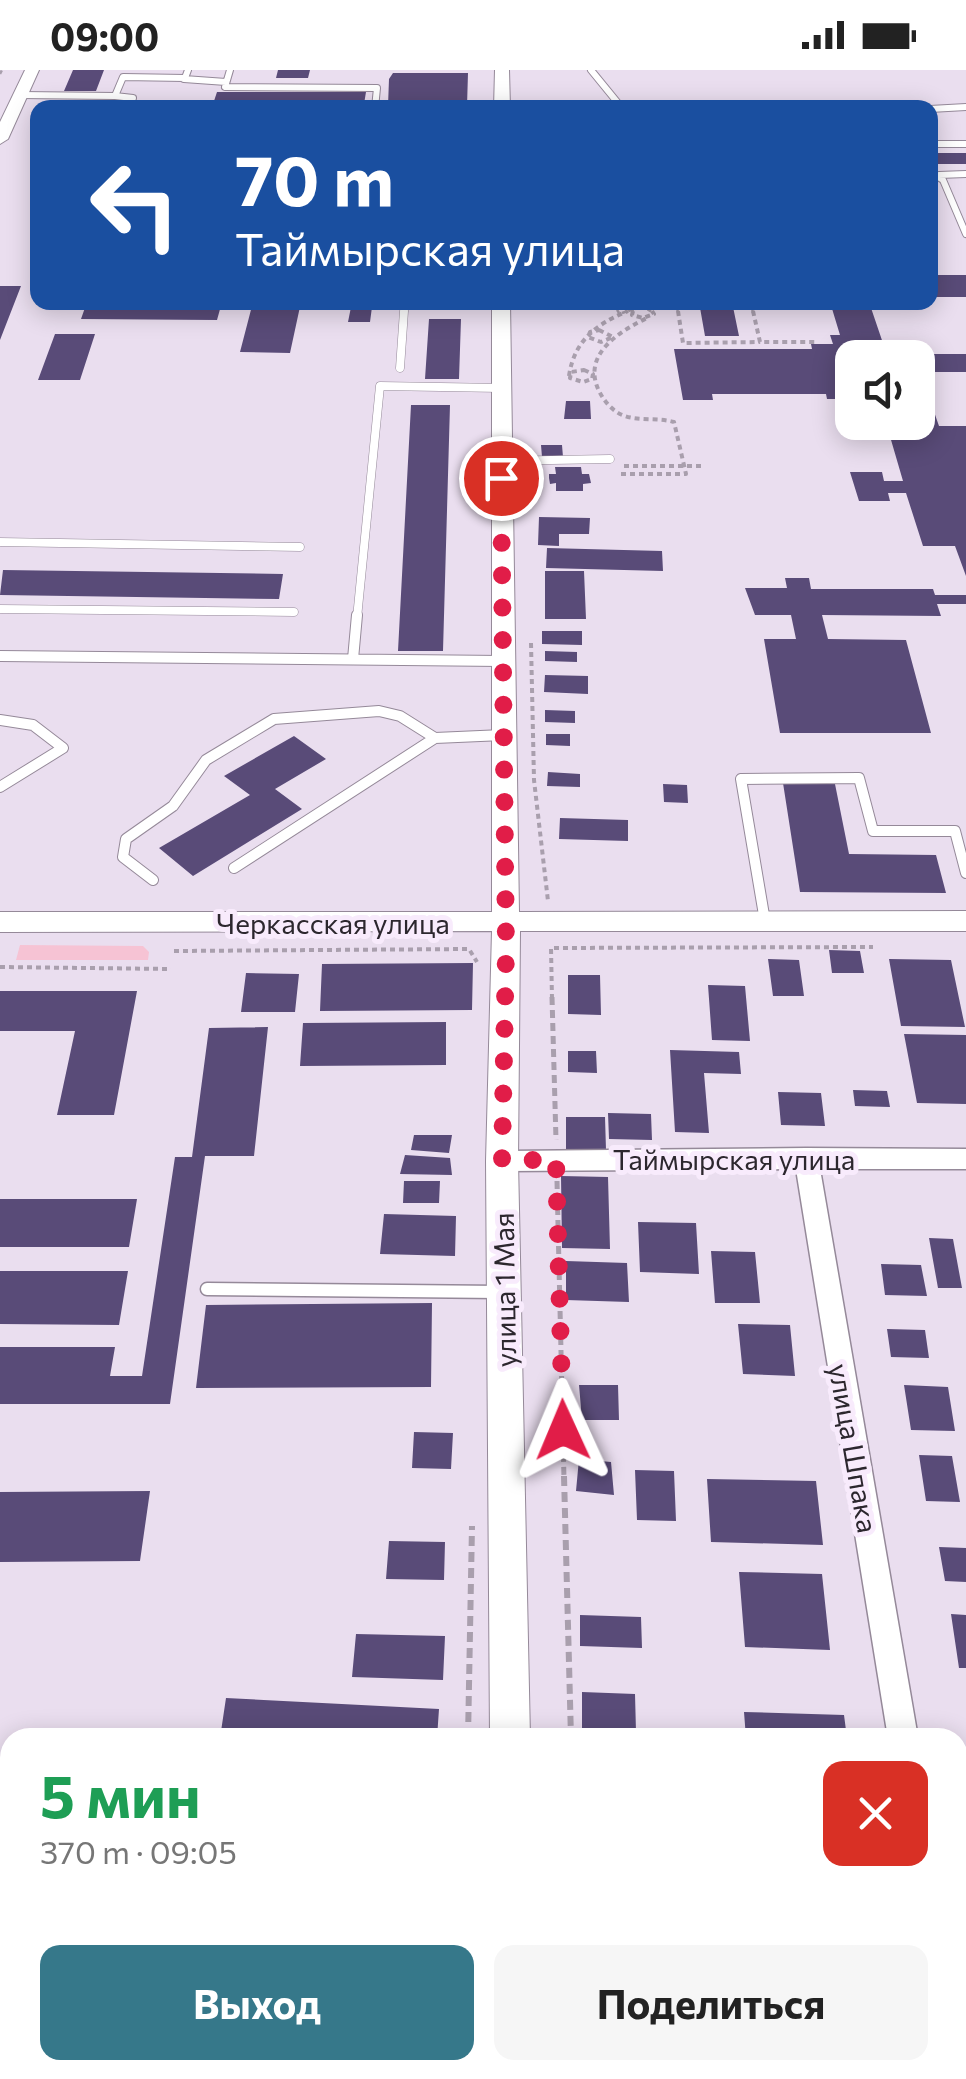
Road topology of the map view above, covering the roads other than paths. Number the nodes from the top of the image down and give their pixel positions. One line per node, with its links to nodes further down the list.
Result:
1 (18, 70): 16 (street)
2 (32, 70): 8 (street)
3 (230, 70): 7 (lane)
4 (502, 70): 14 (street)
5 (591, 70): 15 (lane)
6 (186, 74): 7 (lane); 10 (lane)
7 (226, 82): 13 (lane)
8 (20, 95): 9 (lane); 19 (street)
9 (63, 96): 10 (lane); 11 (lane)
10 (115, 96): 12 (lane)
11 (61, 100)
12 (132, 100)
13 (376, 100)
14 (502, 100)
15 (615, 100)
16 (0, 107)
17 (966, 107): 18 (lane)
18 (938, 108)
19 (0, 138)
20 (938, 144): 21 (lane)
21 (966, 144)
22 (940, 174): 23 (lane); 24 (lane)
23 (966, 174)
24 (966, 234)
25 (404, 310): 27 (lane)
26 (502, 310): 28 (street, улица 1 Мая)
27 (400, 368)
28 (501, 388): 29 (street, улица 1 Мая); 36 (lane)
29 (501, 461): 30 (lane); 37 (street, улица 1 Мая)
30 (613, 463)
31 (0, 542): 32 (lane)
32 (300, 547)
33 (0, 610): 34 (lane)
34 (294, 612)
35 (0, 656): 36 (lane)
36 (353, 659): 37 (lane)
37 (502, 661): 39 (street, улица 1 Мая)
38 (0, 720): 41 (lane)
39 (503, 734): 40 (lane); 48 (street, улица 1 Мая)
40 (435, 738): 42 (lane); 44 (lane)
41 (0, 787)
42 (234, 868)
43 (966, 874): 45 (lane)
44 (153, 880)
45 (765, 921): 47 (street, Черкасская улица); 48 (street, Черкасская улица)
46 (0, 922): 48 (street, Черкасская улица)
47 (966, 922)
48 (506, 923): 51 (street, улица 1 Мая)
49 (806, 1158): 50 (street, Таймырская улица); 51 (street, Таймырская улица); 55 (street, улица Шпака)
50 (966, 1159)
51 (502, 1160): 53 (street, улица 1 Мая)
52 (206, 1288): 53 (lane)
53 (504, 1292): 54 (street, улица 1 Мая)
54 (510, 1728)
55 (901, 1728)

